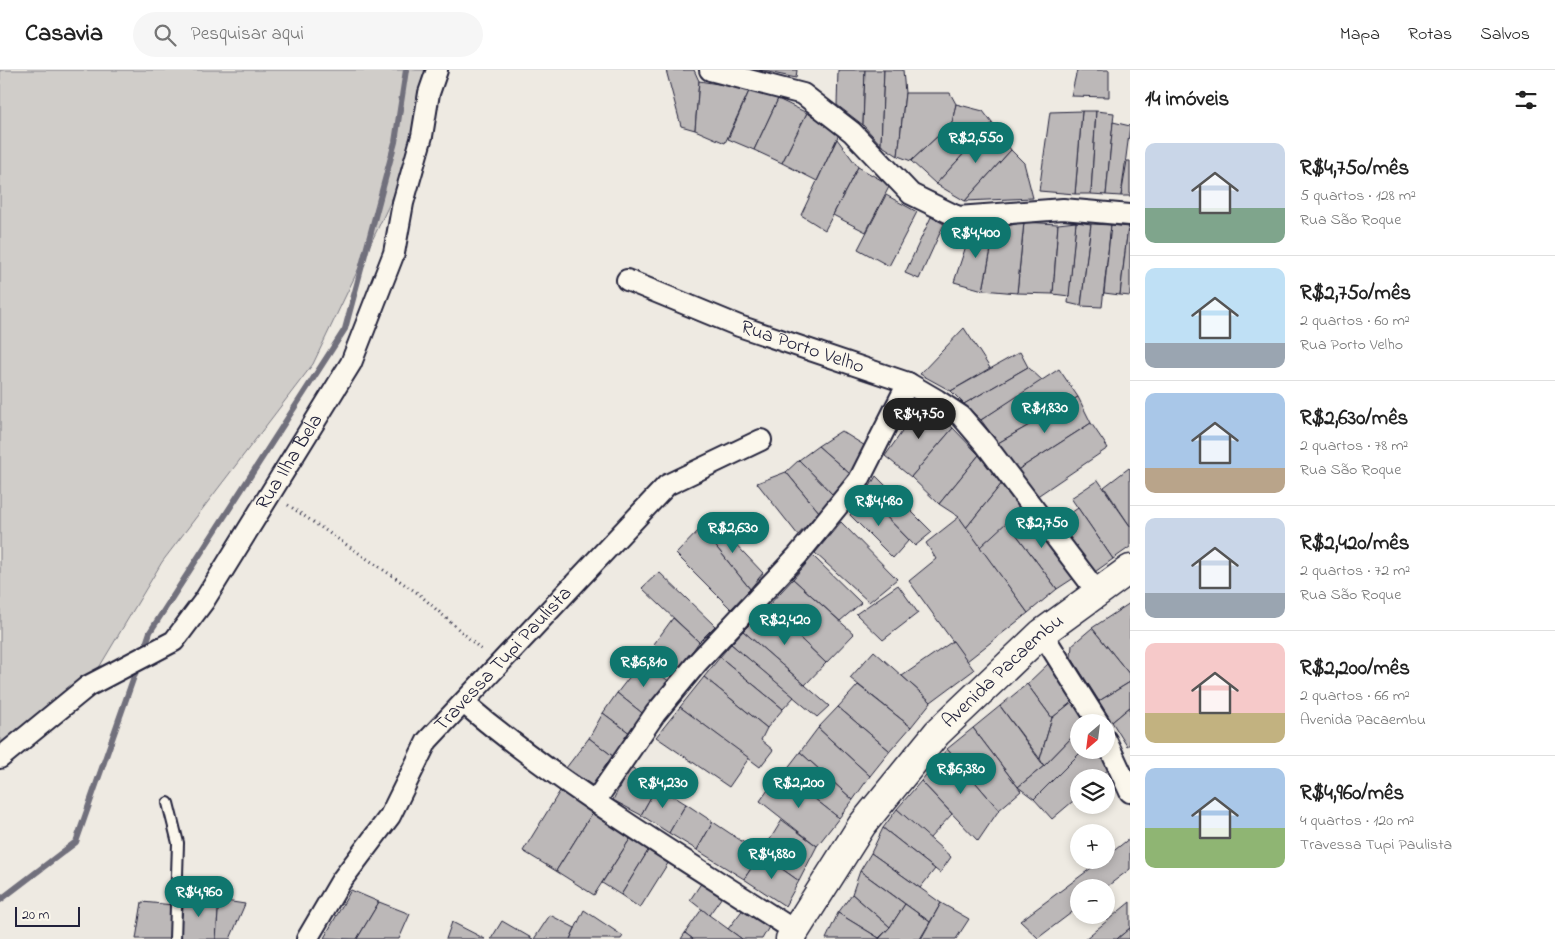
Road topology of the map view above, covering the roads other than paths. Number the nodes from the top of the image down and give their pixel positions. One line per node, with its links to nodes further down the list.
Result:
1 (437, 70): 12 (street, Rua Ilha Bela)
2 (710, 70): 3 (street)
3 (1130, 215)
4 (627, 280): 5 (street, Rua Porto Velho)
5 (908, 383): 8 (street, Rua Porto Velho); 15 (street)
6 (761, 440): 10 (street, Travessa Tupi Paulista)
7 (1130, 570): 8 (main road, Avenida Pacaembu)
8 (1097, 592): 9 (main road, Avenida Pacaembu)
9 (1042, 633): 11 (street); 17 (main road, Avenida Pacaembu)
10 (465, 704): 15 (street); 19 (street, Travessa Tupi Paulista)
11 (1093, 714)
12 (0, 758)
13 (1115, 759): 14 (street)
14 (1130, 792)
15 (596, 800): 17 (street)
16 (168, 802): 18 (lane)
17 (792, 935)
18 (175, 939)
19 (307, 939)

